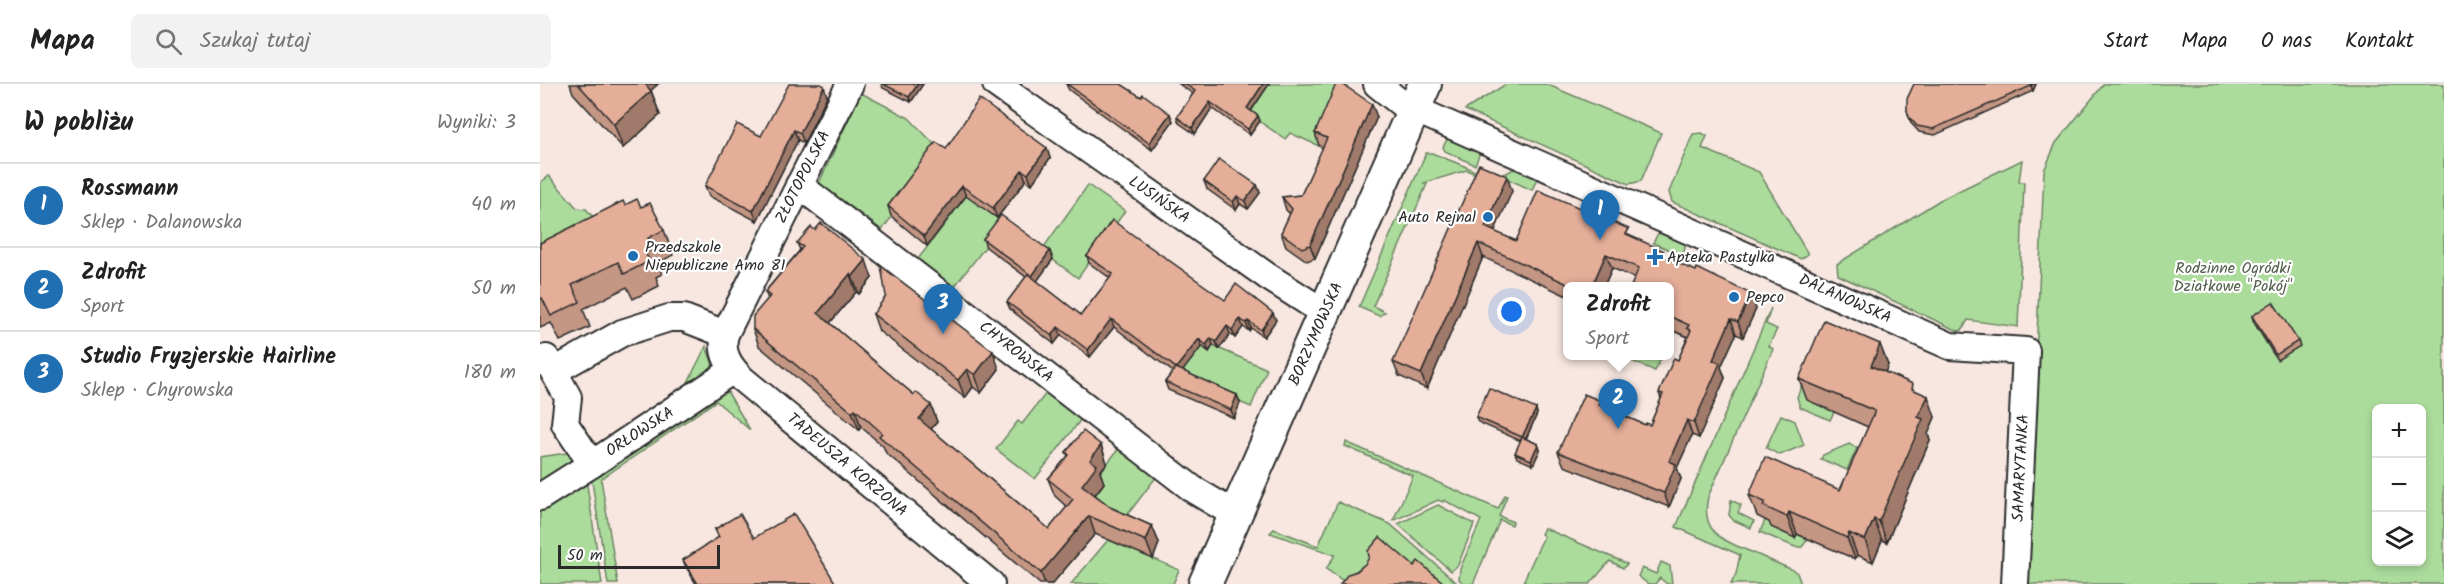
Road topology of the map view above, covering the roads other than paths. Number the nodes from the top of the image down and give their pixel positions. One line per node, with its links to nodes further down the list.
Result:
1 (850, 84): 5 (street, ZŁOTOPOLSKA)
2 (996, 84): 6 (street, LUSIŃSKA)
3 (1377, 84): 4 (street, DALANOWSKA)
4 (1420, 97): 6 (street, BORZYMOWSKA); 8 (street, DALANOWSKA)
5 (799, 185): 7 (street, ZŁOTOPOLSKA); 14 (street, CHYROWSKA)
6 (1325, 313): 14 (street, BORZYMOWSKA)
7 (725, 334): 10 (street); 11 (street)
8 (2026, 351): 17 (street, SAMARYTANKA)
9 (540, 362): 12 (street, ORŁOWSKA)
10 (565, 365)
11 (732, 370): 12 (street, ORŁOWSKA); 15 (street, TADEUSZA KORZONA)
12 (592, 464): 13 (street)
13 (540, 497)
14 (1236, 515): 16 (street, BORZYMOWSKA)
15 (991, 584)
16 (1205, 584)
17 (2015, 584)

